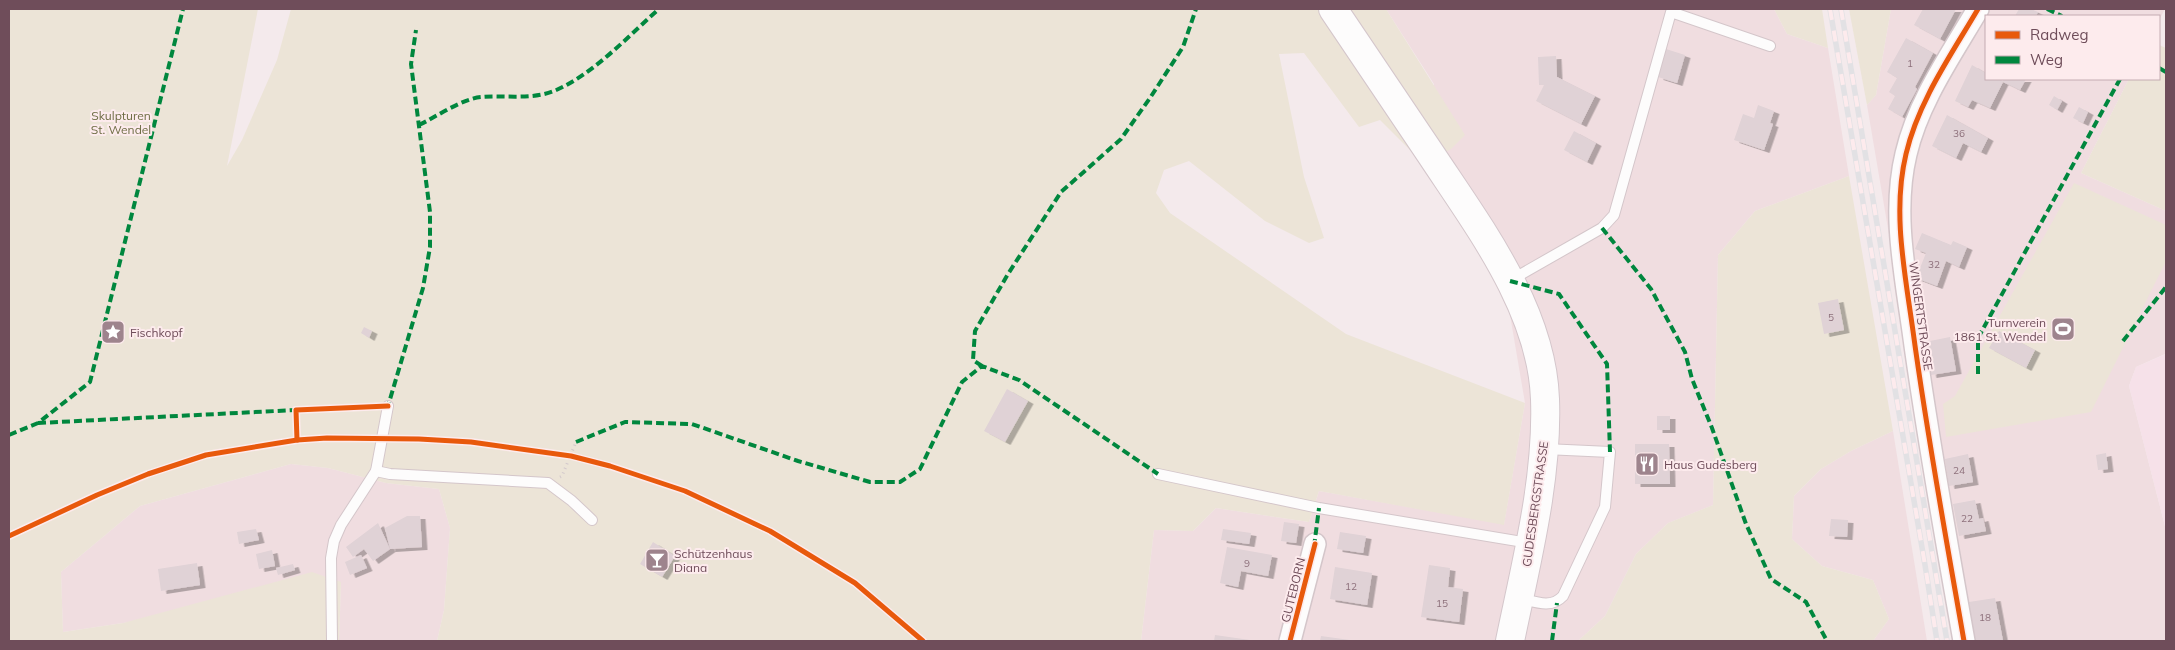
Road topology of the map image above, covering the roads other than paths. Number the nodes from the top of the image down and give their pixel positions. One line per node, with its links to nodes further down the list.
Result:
1 (1333, 9): 4 (main road, GUDESBERGSTRASSE)
2 (1978, 9): 16 (street, WINGERTSTRASSE)
3 (1770, 46): 4 (lane)
4 (1510, 281): 6 (main road, GUDESBERGSTRASSE)
5 (388, 406): 7 (lane)
6 (1545, 449): 11 (main road, GUDESBERGSTRASSE); 12 (lane)
7 (376, 471): 9 (lane); 13 (lane)
8 (1158, 474): 11 (lane)
9 (592, 520)
10 (1315, 544): 14 (street, GUTEBORN)
11 (1530, 544): 12 (main road, GUDESBERGSTRASSE)
12 (1519, 598): 15 (main road, GUDESBERGSTRASSE)
13 (332, 641)
14 (1290, 641)
15 (1510, 641)
16 (1964, 641)

